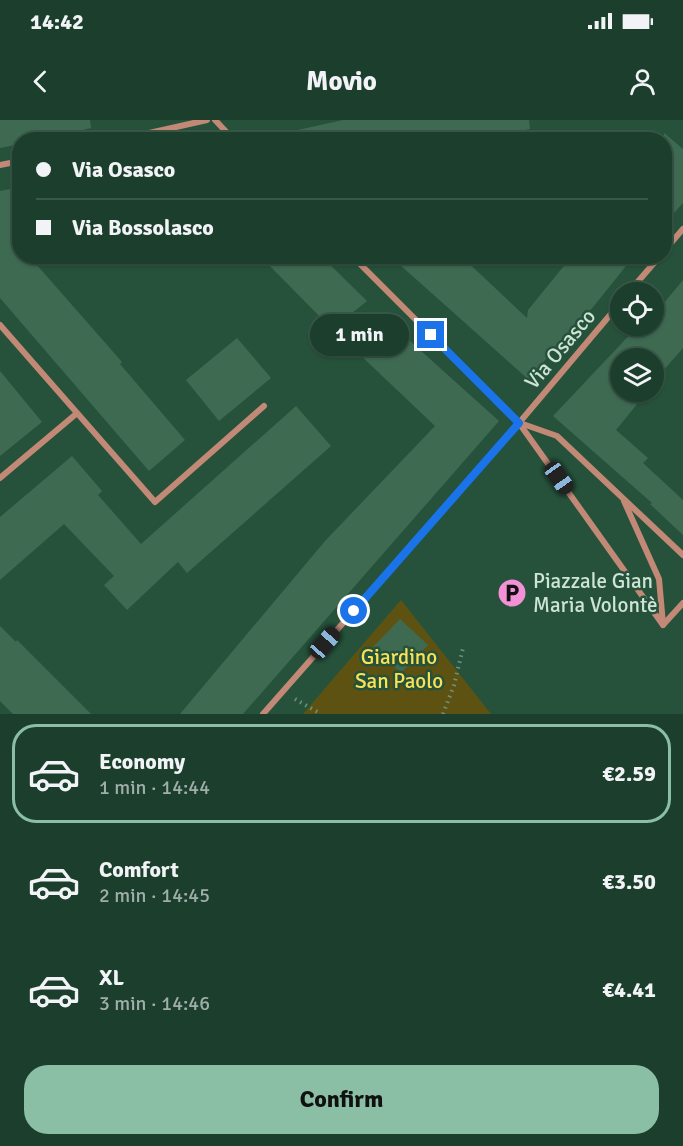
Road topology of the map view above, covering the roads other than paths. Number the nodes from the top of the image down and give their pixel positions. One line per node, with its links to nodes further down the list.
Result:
1 (207, 120): 3 (street)
2 (215, 120): 4 (street)
3 (154, 132)
4 (226, 132)
5 (683, 229): 6 (street)
6 (672, 242)
7 (360, 264): 14 (street)
8 (653, 264): 9 (street)
9 (638, 282)
10 (610, 315): 14 (street, Via Osasco)
11 (0, 325): 13 (street)
12 (264, 406): 13 (street)
13 (76, 414): 15 (street)
14 (519, 423): 16 (street); 19 (street); 20 (street, Via Osasco)
15 (0, 478)
16 (622, 498): 17 (street); 19 (street)
17 (683, 555)
18 (683, 603): 19 (street)
19 (663, 625)
20 (263, 714)

